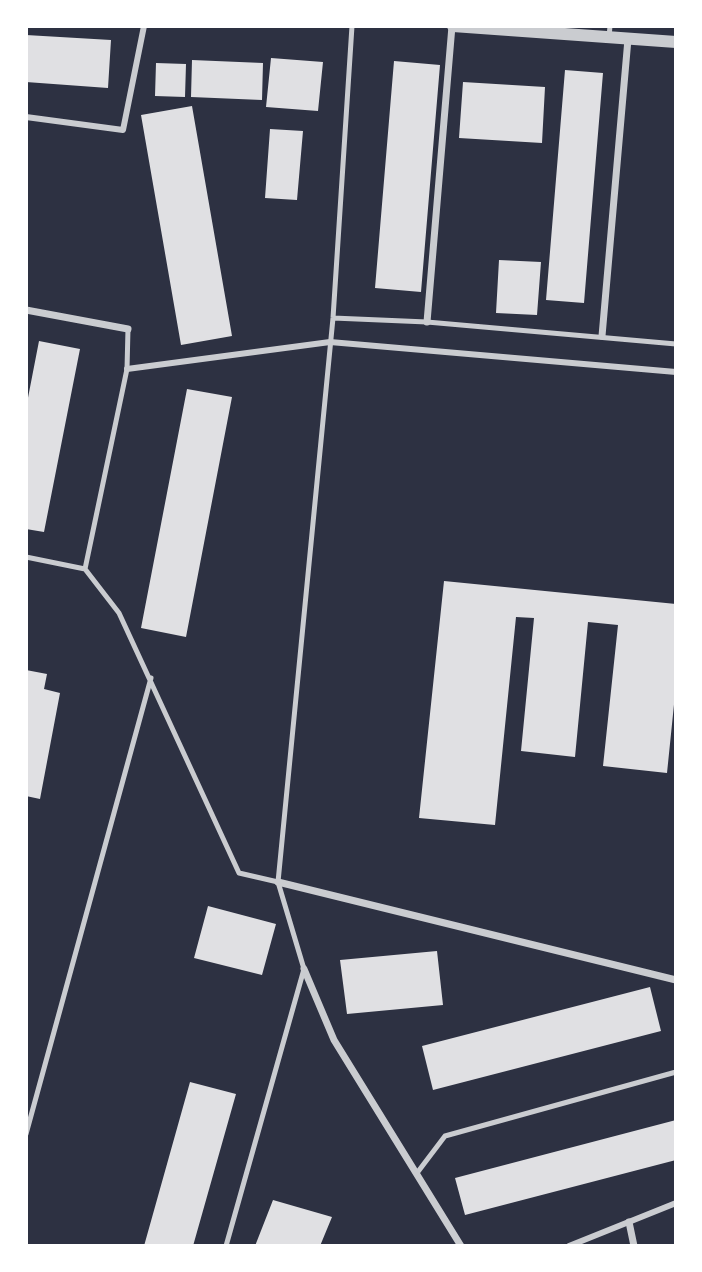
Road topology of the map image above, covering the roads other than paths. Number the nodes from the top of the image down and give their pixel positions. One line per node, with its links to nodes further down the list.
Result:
1 (144, 26): 7 (street)
2 (352, 26): 9 (lane)
3 (453, 26): 4 (street); 10 (street)
4 (609, 32): 5 (street)
5 (628, 39): 6 (street); 12 (street)
6 (676, 42)
7 (26, 117)
8 (26, 310): 11 (street)
9 (333, 318): 10 (lane); 13 (lane)
10 (427, 322): 12 (lane)
11 (128, 329): 15 (lane)
12 (602, 336): 14 (lane)
13 (330, 342): 15 (street); 16 (street); 20 (lane)
14 (676, 344)
15 (127, 369): 18 (lane)
16 (676, 372)
17 (26, 557): 18 (lane)
18 (85, 569): 19 (lane)
19 (151, 678): 20 (lane); 24 (lane)
20 (278, 881): 21 (lane); 22 (street)
21 (304, 969): 25 (street); 28 (lane)
22 (676, 979)
23 (676, 1072): 25 (lane)
24 (26, 1135)
25 (417, 1173): 29 (street)
26 (676, 1203): 27 (street)
27 (629, 1222): 30 (street); 31 (street)
28 (226, 1246)
29 (461, 1246)
30 (569, 1246)
31 (634, 1246)

